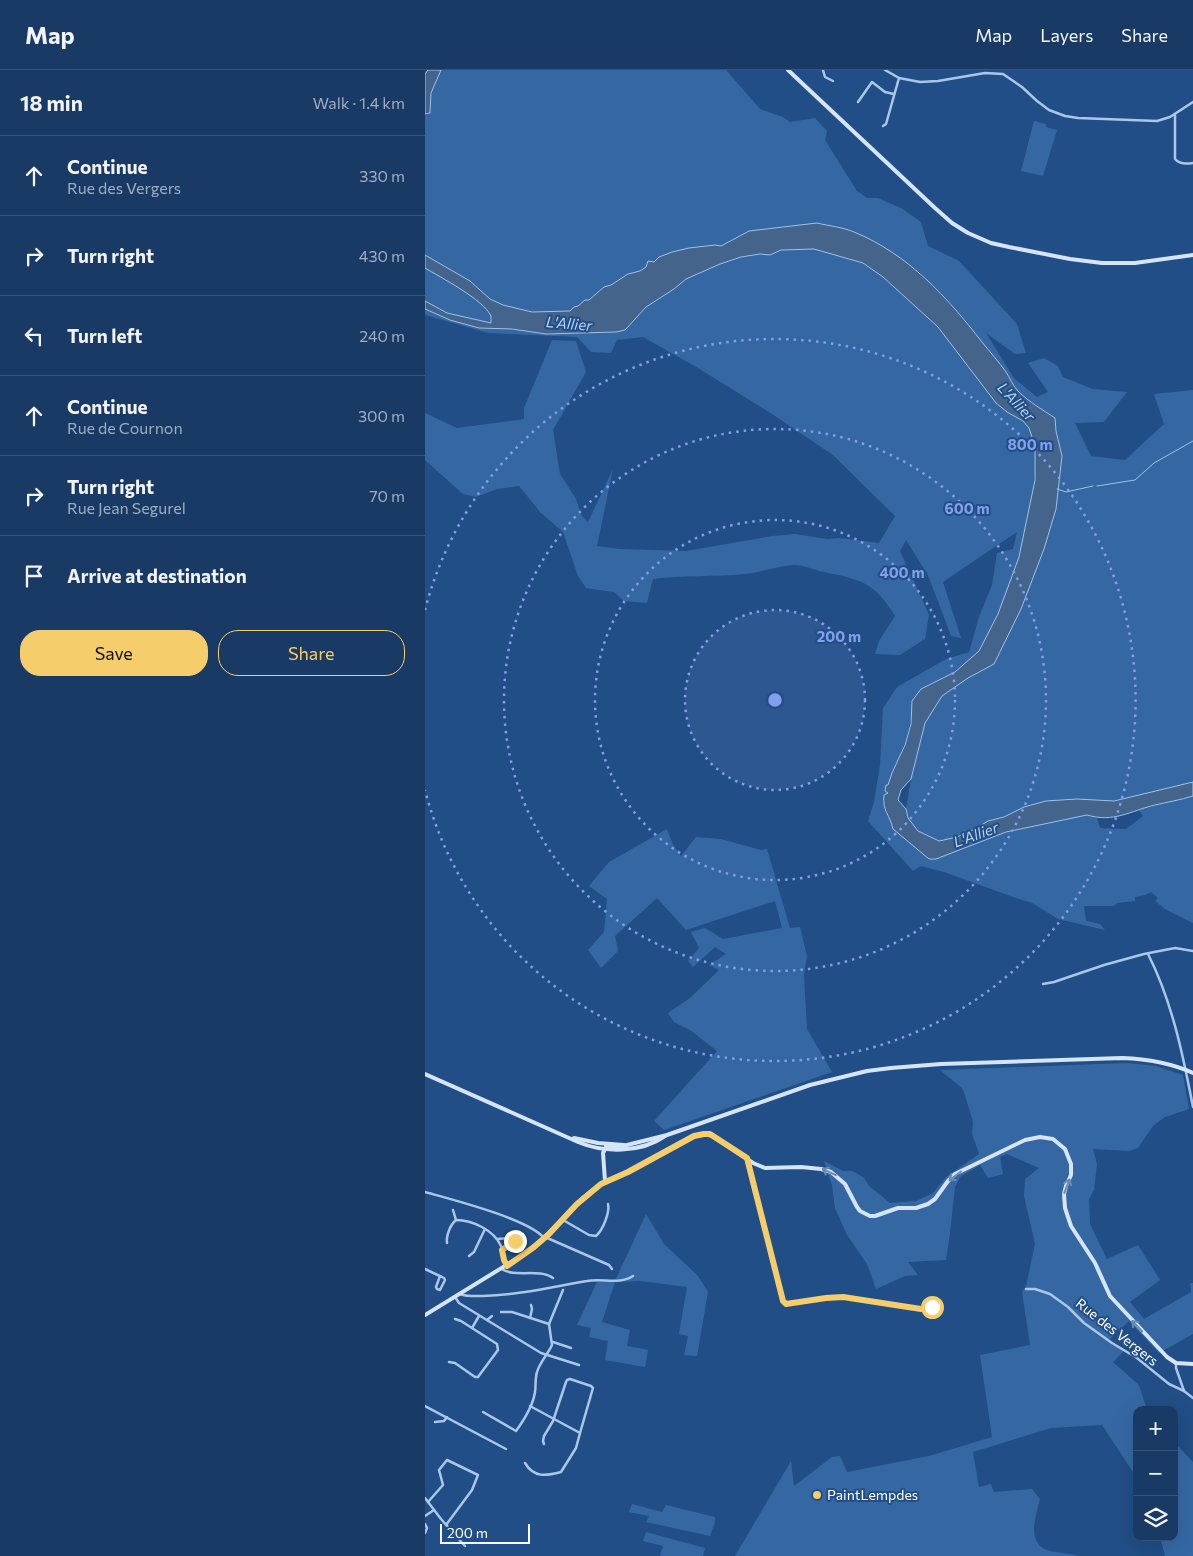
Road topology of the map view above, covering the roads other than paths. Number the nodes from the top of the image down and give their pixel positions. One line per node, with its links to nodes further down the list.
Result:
1 (787, 70): 13 (street)
2 (823, 70): 6 (street)
3 (885, 70): 5 (street)
4 (998, 71): 5 (street); 10 (street)
5 (899, 78): 7 (street)
6 (833, 81)
7 (894, 94): 8 (street); 11 (street)
8 (858, 102)
9 (1193, 102): 10 (street)
10 (1175, 114): 12 (street)
11 (883, 126)
12 (1193, 163)
13 (1193, 255)
14 (1193, 951): 15 (street)
15 (1149, 954): 16 (street); 17 (street)
16 (1043, 984)
17 (1186, 1070): 19 (street); 20 (street); 21 (street)
18 (425, 1074): 22 (street)
19 (1193, 1074)
20 (1193, 1107)
21 (667, 1135): 22 (street); 22 (street)
22 (606, 1146): 24 (street)
23 (747, 1158): 25 (street); 49 (street); 63 (street, one-way to 23)
24 (605, 1172): 25 (street); 26 (street)
25 (611, 1179): 26 (street)
26 (605, 1181): 30 (street)
27 (425, 1192): 33 (street)
28 (608, 1204): 30 (street)
29 (453, 1210): 31 (street)
30 (562, 1219): 33 (street)
31 (456, 1220): 32 (street); 35 (street)
32 (485, 1229): 34 (street); 37 (street)
33 (545, 1237): 38 (street); 40 (street)
34 (497, 1239): 36 (street); 36 (street)
35 (447, 1243)
36 (502, 1250): 38 (street)
37 (469, 1256)
38 (504, 1267): 43 (street); 46 (street)
39 (425, 1269): 41 (street)
40 (612, 1269)
41 (440, 1276): 41 (street)
42 (633, 1276): 46 (street)
43 (553, 1278)
44 (1026, 1289): 66 (street, Rue des Vergers)
45 (563, 1290): 57 (street)
46 (460, 1294): 47 (street)
47 (455, 1297): 51 (street); 52 (street)
48 (531, 1305): 54 (street)
49 (936, 1307)
50 (501, 1312): 54 (street)
51 (425, 1315)
52 (479, 1316): 56 (street); 58 (street)
53 (492, 1316): 56 (street)
54 (530, 1318): 57 (street)
55 (455, 1319): 58 (street)
56 (487, 1320): 61 (street)
57 (549, 1324): 59 (street)
58 (471, 1328): 62 (street)
59 (553, 1342): 60 (street); 61 (street)
60 (571, 1348)
61 (546, 1354): 65 (street); 69 (street)
62 (449, 1362)
63 (1176, 1363): 64 (street); 66 (street)
64 (1193, 1364)
65 (579, 1366)
66 (1184, 1391): 67 (street, Rue des Vergers)
67 (1193, 1398)
68 (425, 1406): 71 (street)
69 (530, 1406): 70 (street); 72 (street)
70 (483, 1412)
71 (447, 1417): 73 (street); 76 (street)
72 (553, 1419): 74 (street); 74 (street); 75 (street)
73 (435, 1422)
74 (581, 1433): 77 (street)
75 (544, 1444)
76 (506, 1449)
77 (525, 1463)
78 (425, 1498): 79 (street)
79 (428, 1502): 80 (street); 83 (street)
80 (433, 1510): 81 (street); 83 (street)
81 (425, 1516)
82 (425, 1524): 84 (street)
83 (446, 1525): 85 (street)
84 (425, 1533)
85 (465, 1546)

